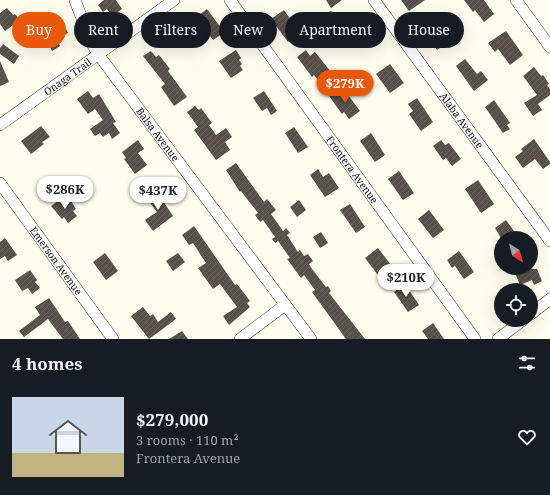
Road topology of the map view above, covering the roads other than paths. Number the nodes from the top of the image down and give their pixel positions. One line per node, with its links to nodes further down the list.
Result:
1 (75, 0): 7 (street, Balsa Avenue)
2 (174, 0): 7 (street, Onaga Trail)
3 (230, 0): 18 (street, Frontera Avenue)
4 (374, 0): 10 (street, Alaba Avenue)
5 (516, 0): 6 (street)
6 (550, 47)
7 (98, 54): 8 (street, Onaga Trail); 12 (street, Balsa Avenue)
8 (0, 125)
9 (0, 183): 15 (street, Emerson Avenue)
10 (550, 241)
11 (550, 300): 13 (street)
12 (285, 305): 16 (street); 17 (street, Balsa Avenue)
13 (538, 309)
14 (514, 327): 19 (street)
15 (113, 339)
16 (240, 339)
17 (311, 339)
18 (475, 339)
19 (498, 339)

